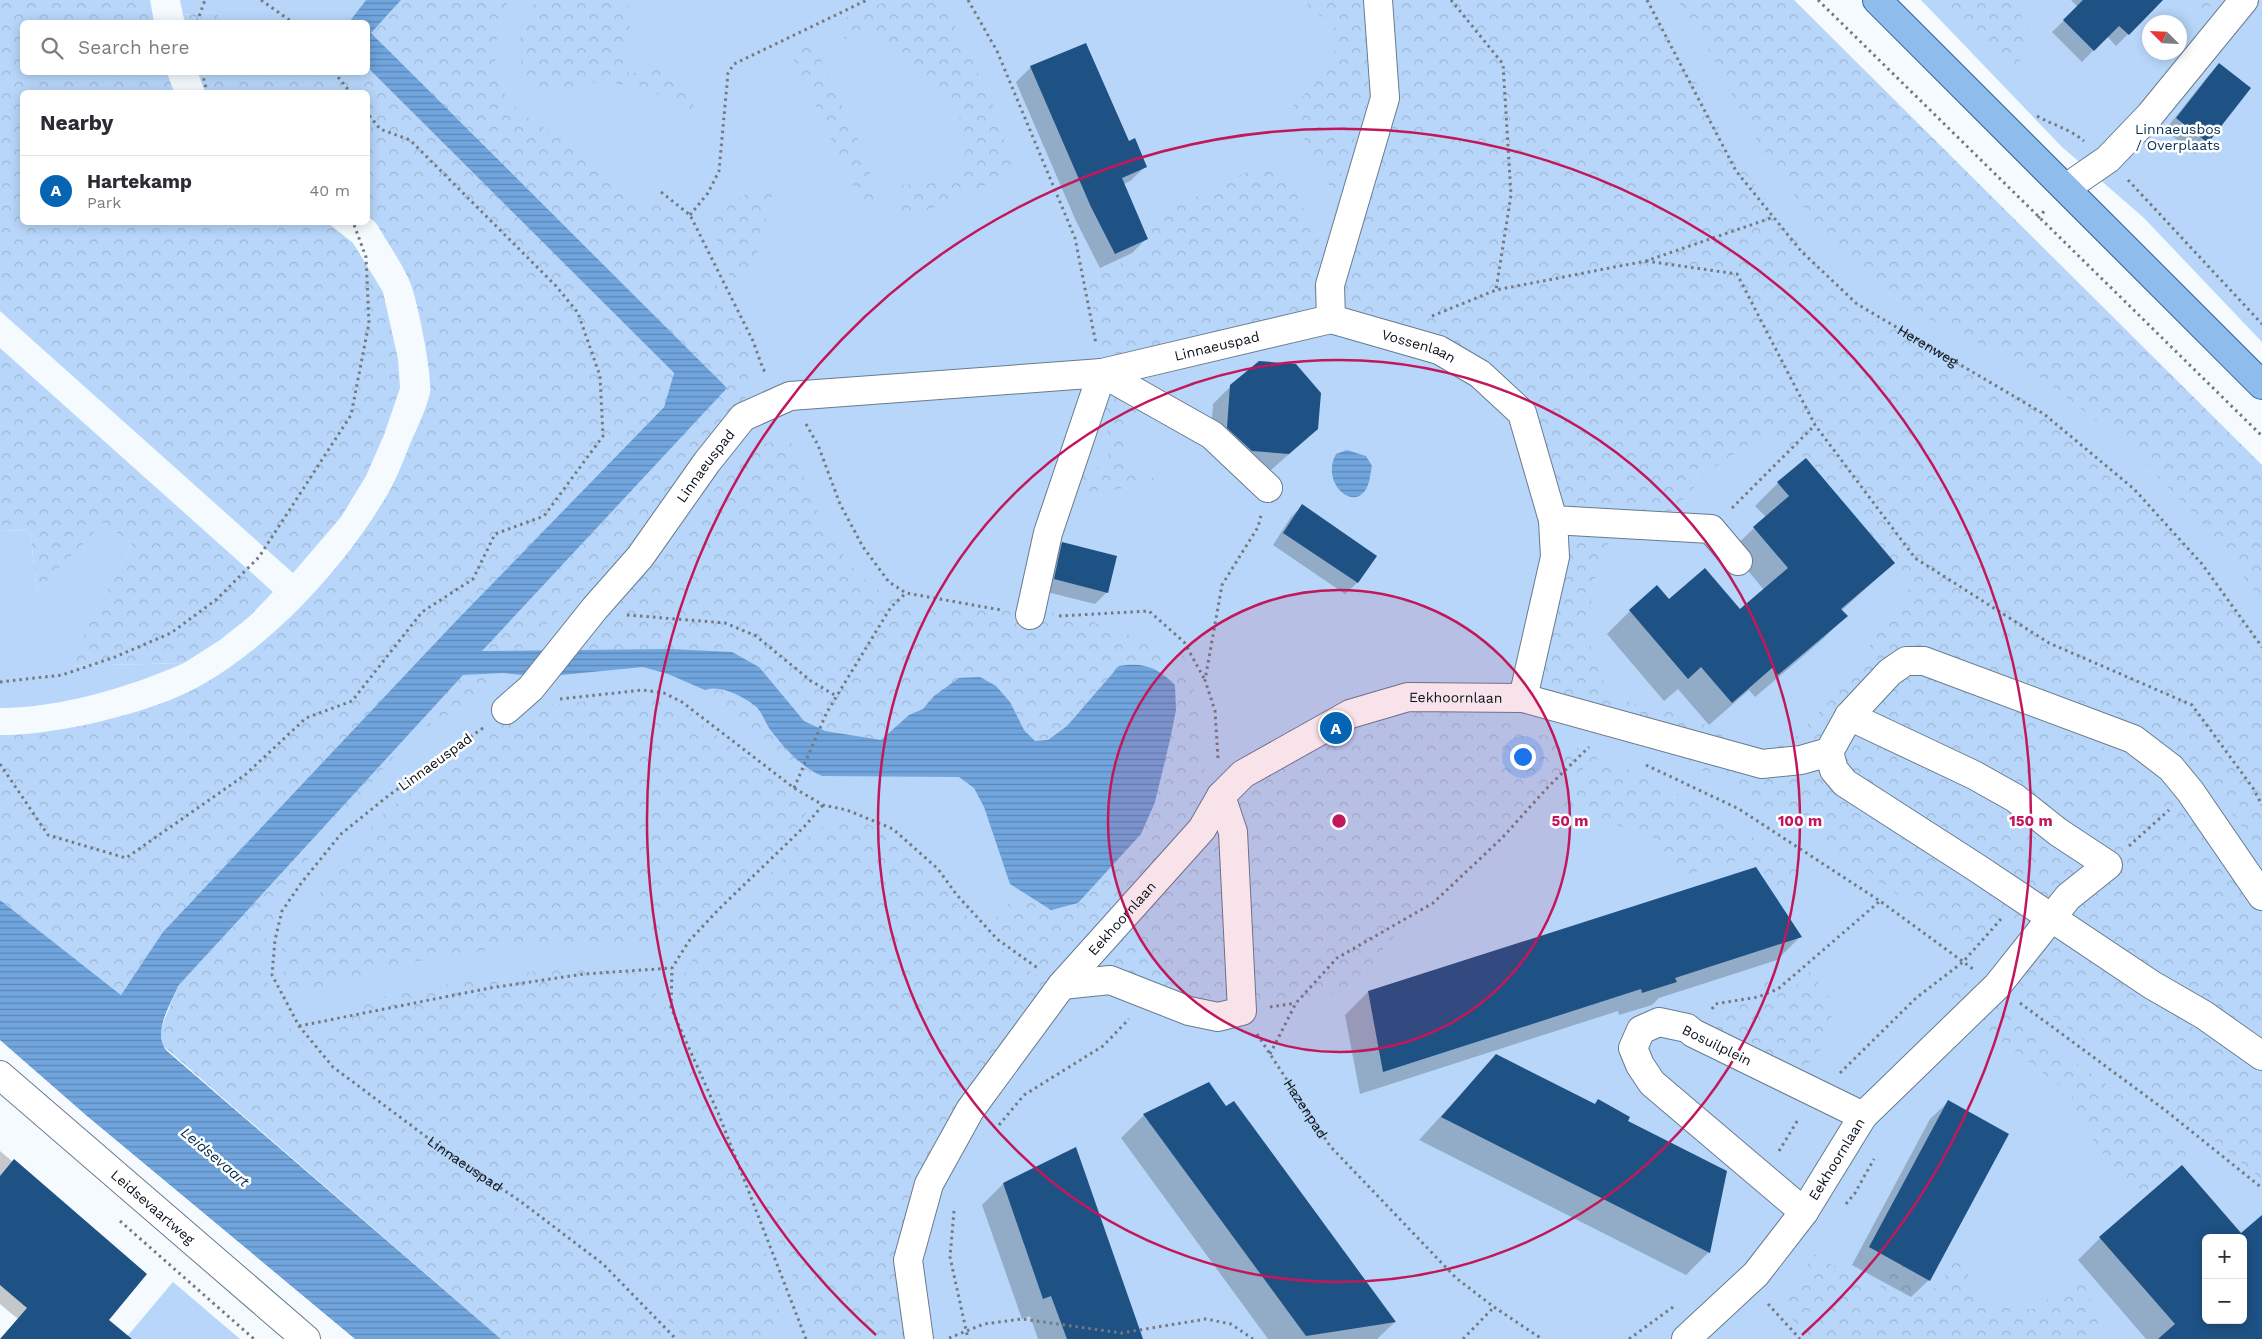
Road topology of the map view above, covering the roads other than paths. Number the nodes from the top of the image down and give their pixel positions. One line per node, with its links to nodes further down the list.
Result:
1 (1378, 0): 5 (street)
2 (1877, 0): 4 (main road)
3 (2244, 0): 4 (street)
4 (2066, 188): 7 (main road)
5 (1331, 319): 6 (street, Linnaeuspad); 9 (street, Vossenlaan)
6 (1102, 373): 8 (street); 11 (street); 13 (street, Linnaeuspad)
7 (2262, 385)
8 (1268, 488)
9 (1553, 520): 10 (street); 12 (street, Vossenlaan)
10 (1738, 561)
11 (1030, 616)
12 (1523, 698): 15 (street, Eekhoornlaan); 16 (street, Eekhoornlaan)
13 (506, 710)
14 (1849, 716): 15 (street); 17 (street); 18 (street, Eekhoornlaan)
15 (1829, 752): 18 (street)
16 (1221, 796): 19 (street, Eekhoornlaan); 19 (street)
17 (2262, 896)
18 (2052, 918): 20 (street); 22 (street, Eekhoornlaan)
19 (1062, 985): 25 (street, Eekhoornlaan)
20 (2262, 1056)
21 (0, 1075): 24 (street, Leidsevaartweg)
22 (1863, 1116): 23 (street, Eekhoornlaan); 23 (street, Bosuilplein)
23 (1804, 1212): 26 (street, Eekhoornlaan)
24 (306, 1339)
25 (919, 1339)
26 (1686, 1339)

